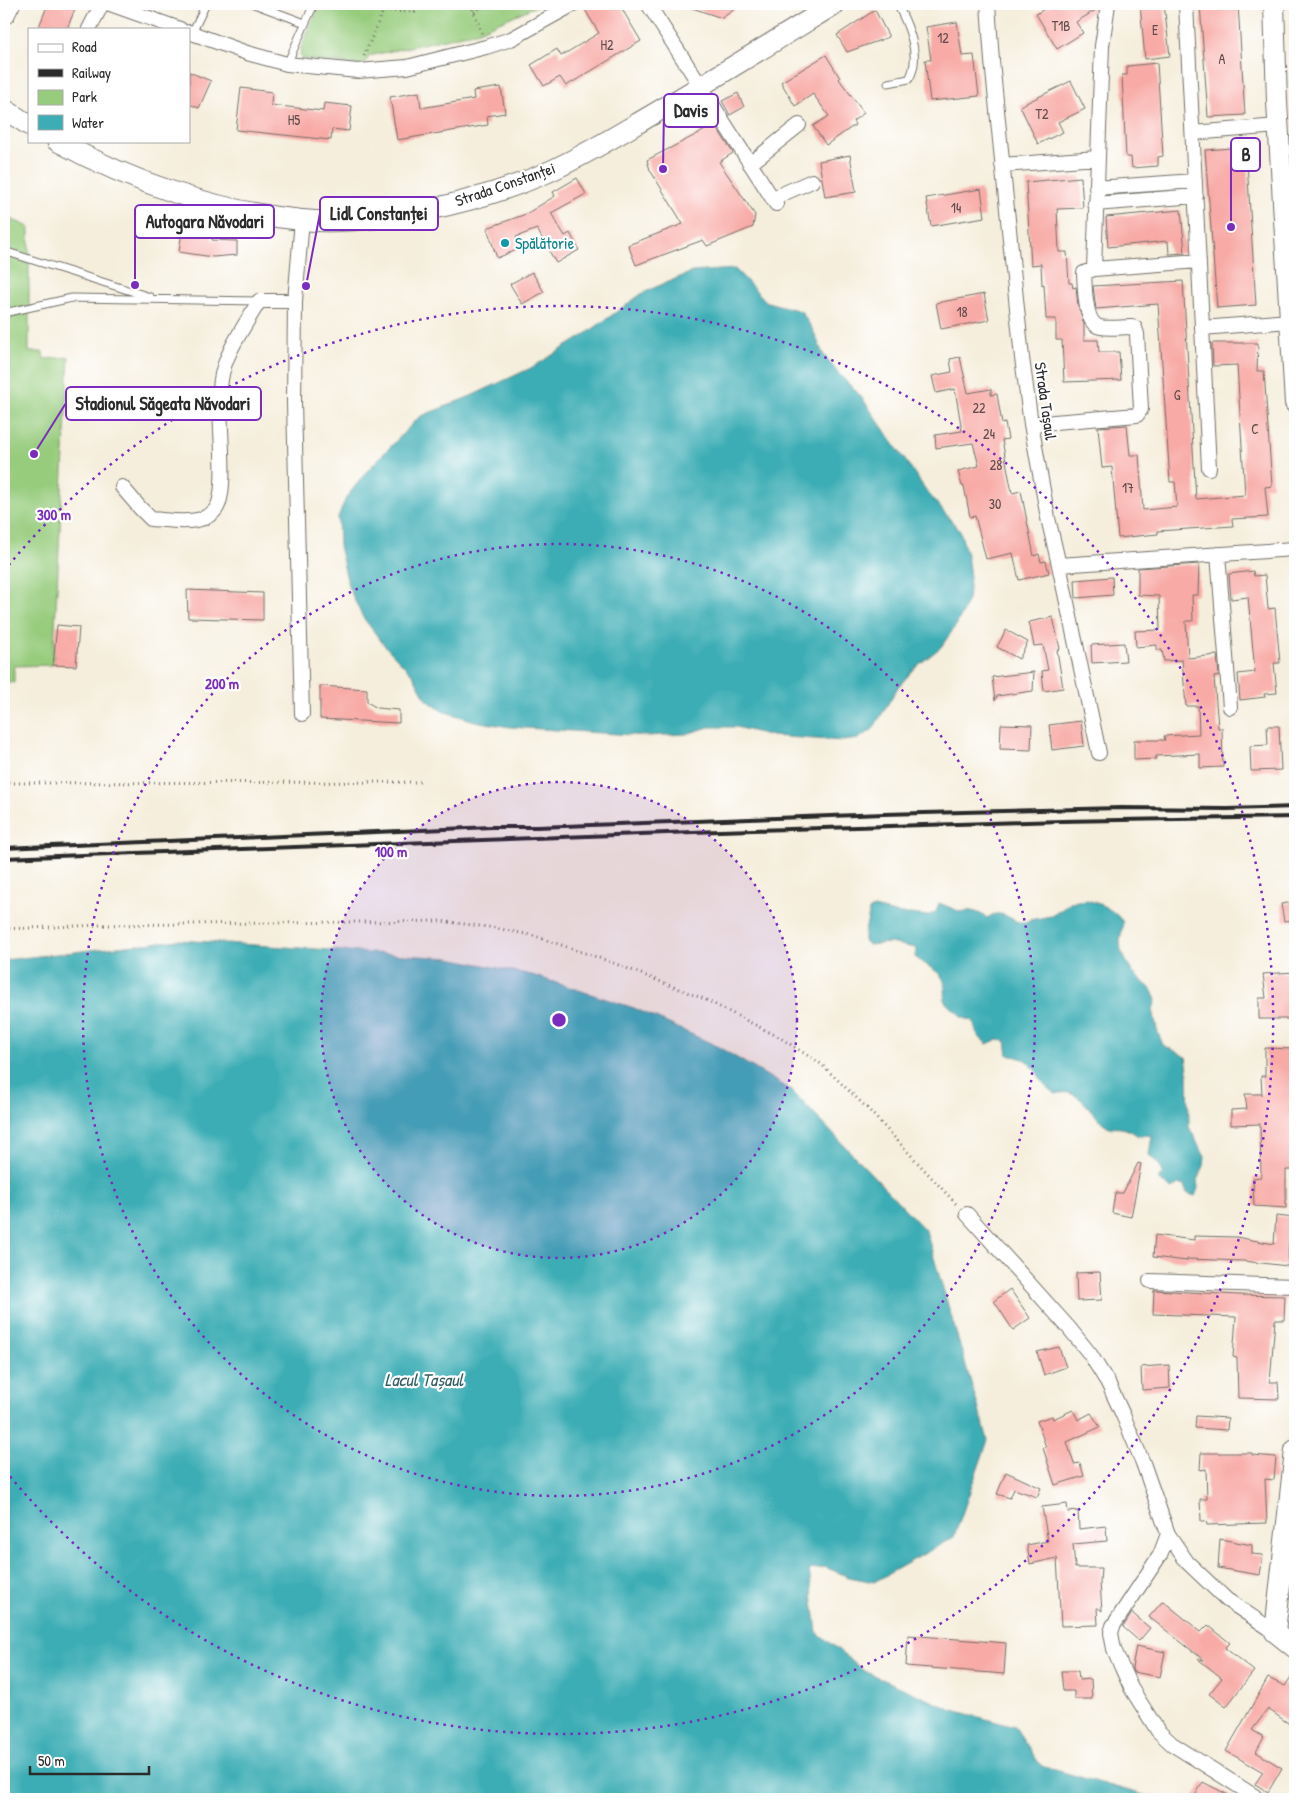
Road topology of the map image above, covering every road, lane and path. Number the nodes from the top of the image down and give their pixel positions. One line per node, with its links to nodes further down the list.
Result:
1 (102, 4): 19 (street)
2 (110, 4): 20 (street)
3 (206, 4): 21 (lane)
4 (254, 4): 18 (lane)
5 (314, 4): 18 (lane)
6 (418, 4): 25 (path)
7 (471, 4): 17 (path)
8 (486, 4): 17 (path)
9 (574, 4): 23 (street)
10 (648, 4): 27 (street)
11 (835, 4): 27 (street, Strada Constanței)
12 (897, 4): 26 (lane)
13 (988, 4): 36 (street, Strada Tașaul)
14 (1108, 4): 34 (street)
15 (1186, 4): 32 (street)
16 (1274, 4): 31 (street)
17 (474, 12): 23 (path)
18 (305, 23): 24 (lane)
19 (90, 28)
20 (178, 28)
21 (189, 28)
22 (190, 32): 24 (street)
23 (486, 47): 25 (street)
24 (288, 64): 25 (street)
25 (358, 71)
26 (888, 83)
27 (700, 86): 35 (street); 42 (street, Strada Constanței)
28 (4, 109): 29 (street)
29 (28, 124)
30 (799, 124): 35 (street)
31 (1278, 126): 32 (street); 50 (street)
32 (1192, 133): 38 (street)
33 (60, 142): 42 (street, Strada Constanței)
34 (1097, 158): 36 (street); 39 (street)
35 (750, 164): 37 (street)
36 (1002, 165): 53 (street, Strada Tașaul)
37 (812, 181)
38 (1195, 181): 39 (street); 40 (street)
39 (1096, 188): 41 (street)
40 (1196, 196): 41 (street); 44 (street)
41 (1095, 204): 45 (street)
42 (302, 220): 48 (street)
43 (4, 252): 46 (lane)
44 (1199, 261): 45 (street); 51 (street)
45 (1094, 269): 53 (street)
46 (158, 299): 47 (lane); 49 (lane)
47 (259, 301): 48 (street); 55 (street)
48 (296, 301): 60 (street)
49 (4, 313)
50 (1290, 320): 51 (street); 52 (street)
51 (1202, 328): 54 (street)
52 (1295, 403)
53 (1031, 424): 58 (street, Strada Tașaul)
54 (1209, 468)
55 (122, 487)
56 (1295, 549): 57 (street)
57 (1218, 554): 58 (street); 59 (street)
58 (1059, 565): 61 (street, Strada Tașaul)
59 (1230, 706)
60 (302, 714)
61 (1099, 753)
62 (421, 782): 63 (path)
63 (4, 783)
64 (4, 929): 65 (path)
65 (966, 1214): 69 (street)
66 (1150, 1281): 67 (street)
67 (1295, 1286)
68 (1295, 1450): 70 (street)
69 (1168, 1534): 70 (street); 72 (street)
70 (1274, 1632): 71 (street)
71 (1295, 1648)
72 (1259, 1799)

